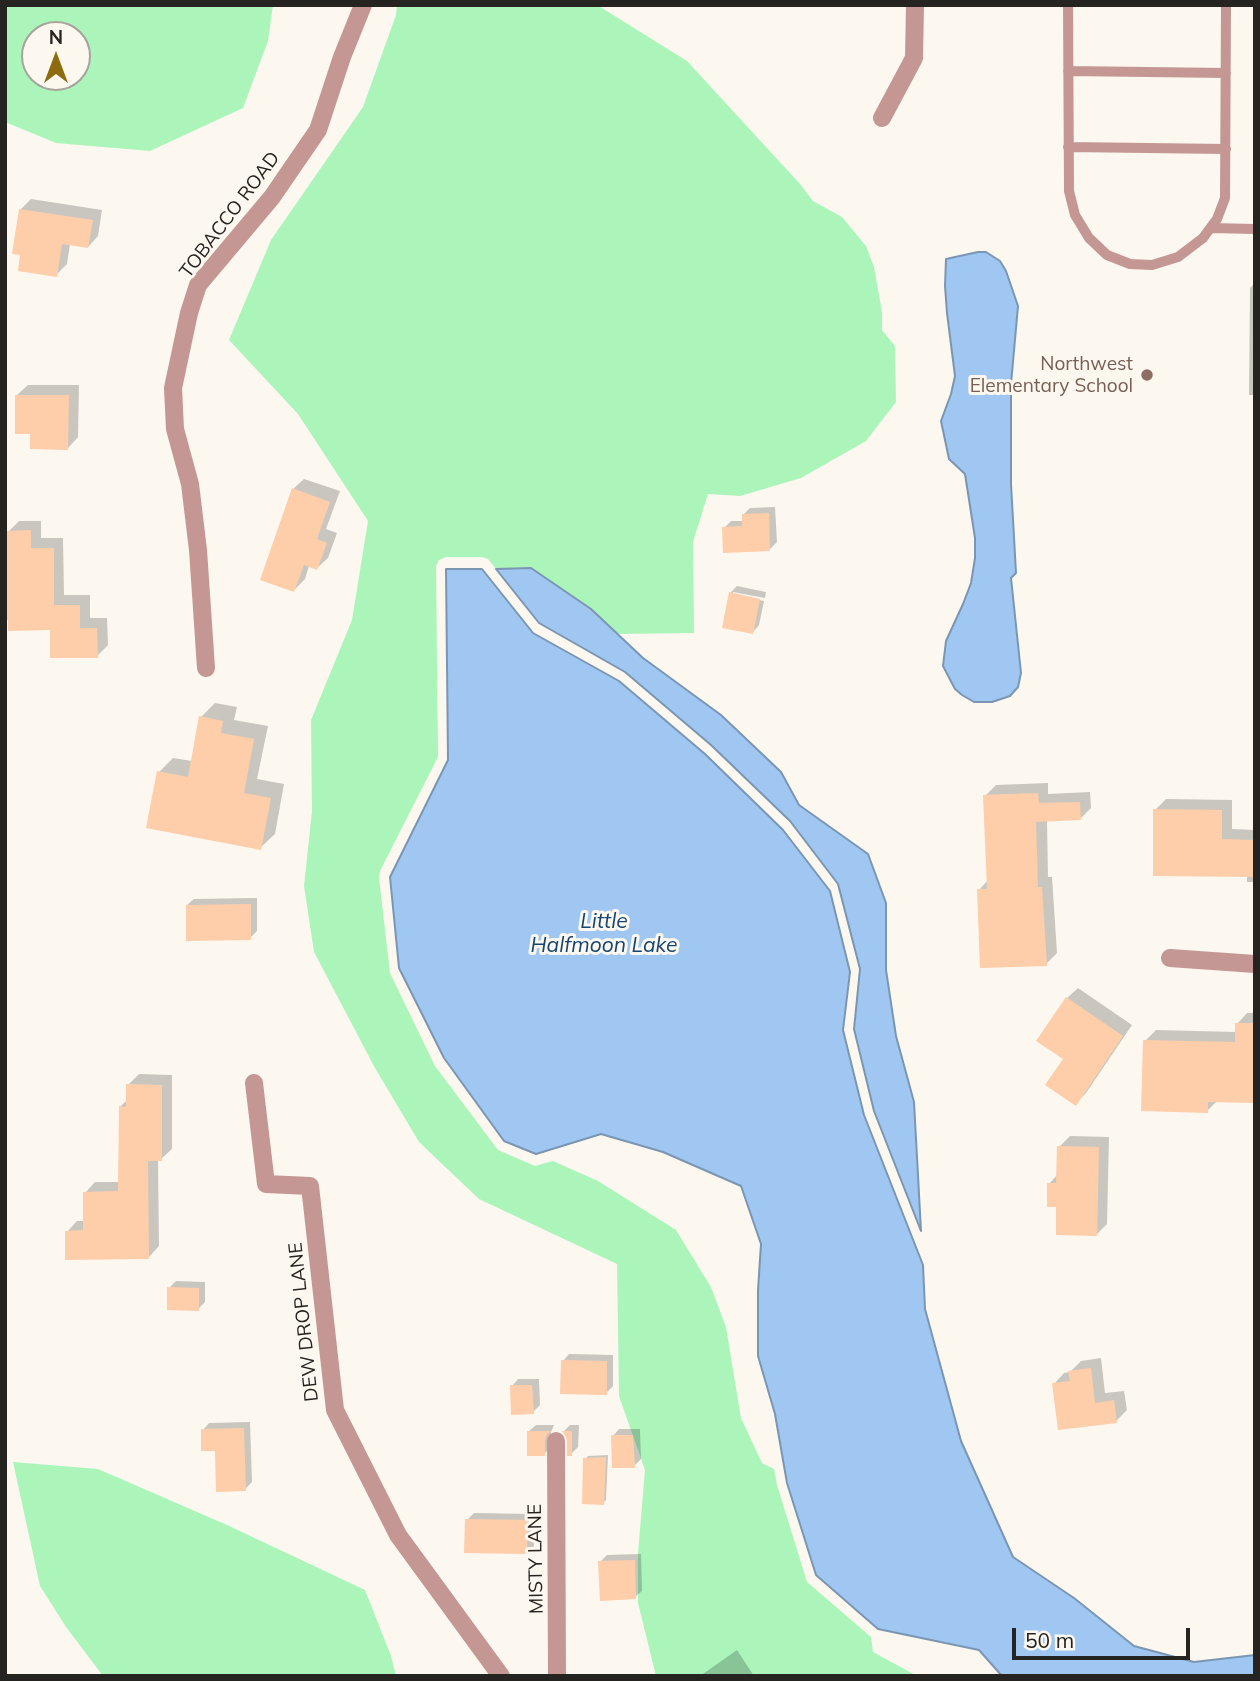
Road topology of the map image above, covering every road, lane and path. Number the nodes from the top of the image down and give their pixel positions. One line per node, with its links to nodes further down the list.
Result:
1 (363, 5): 12 (street, TOBACCO ROAD)
2 (915, 5): 7 (street)
3 (1068, 5): 5 (lane)
4 (1226, 5): 6 (lane)
5 (1068, 71): 6 (lane); 8 (lane)
6 (1226, 73): 9 (lane)
7 (883, 118)
8 (1068, 147): 9 (lane); 10 (lane)
9 (1226, 149): 10 (lane)
10 (1211, 228): 11 (lane)
11 (1255, 229)
12 (206, 668)
13 (1170, 958): 14 (street)
14 (1255, 964)
15 (254, 1083): 17 (street, DEW DROP LANE)
16 (556, 1441): 18 (street, MISTY LANE)
17 (502, 1676)
18 (557, 1676)

